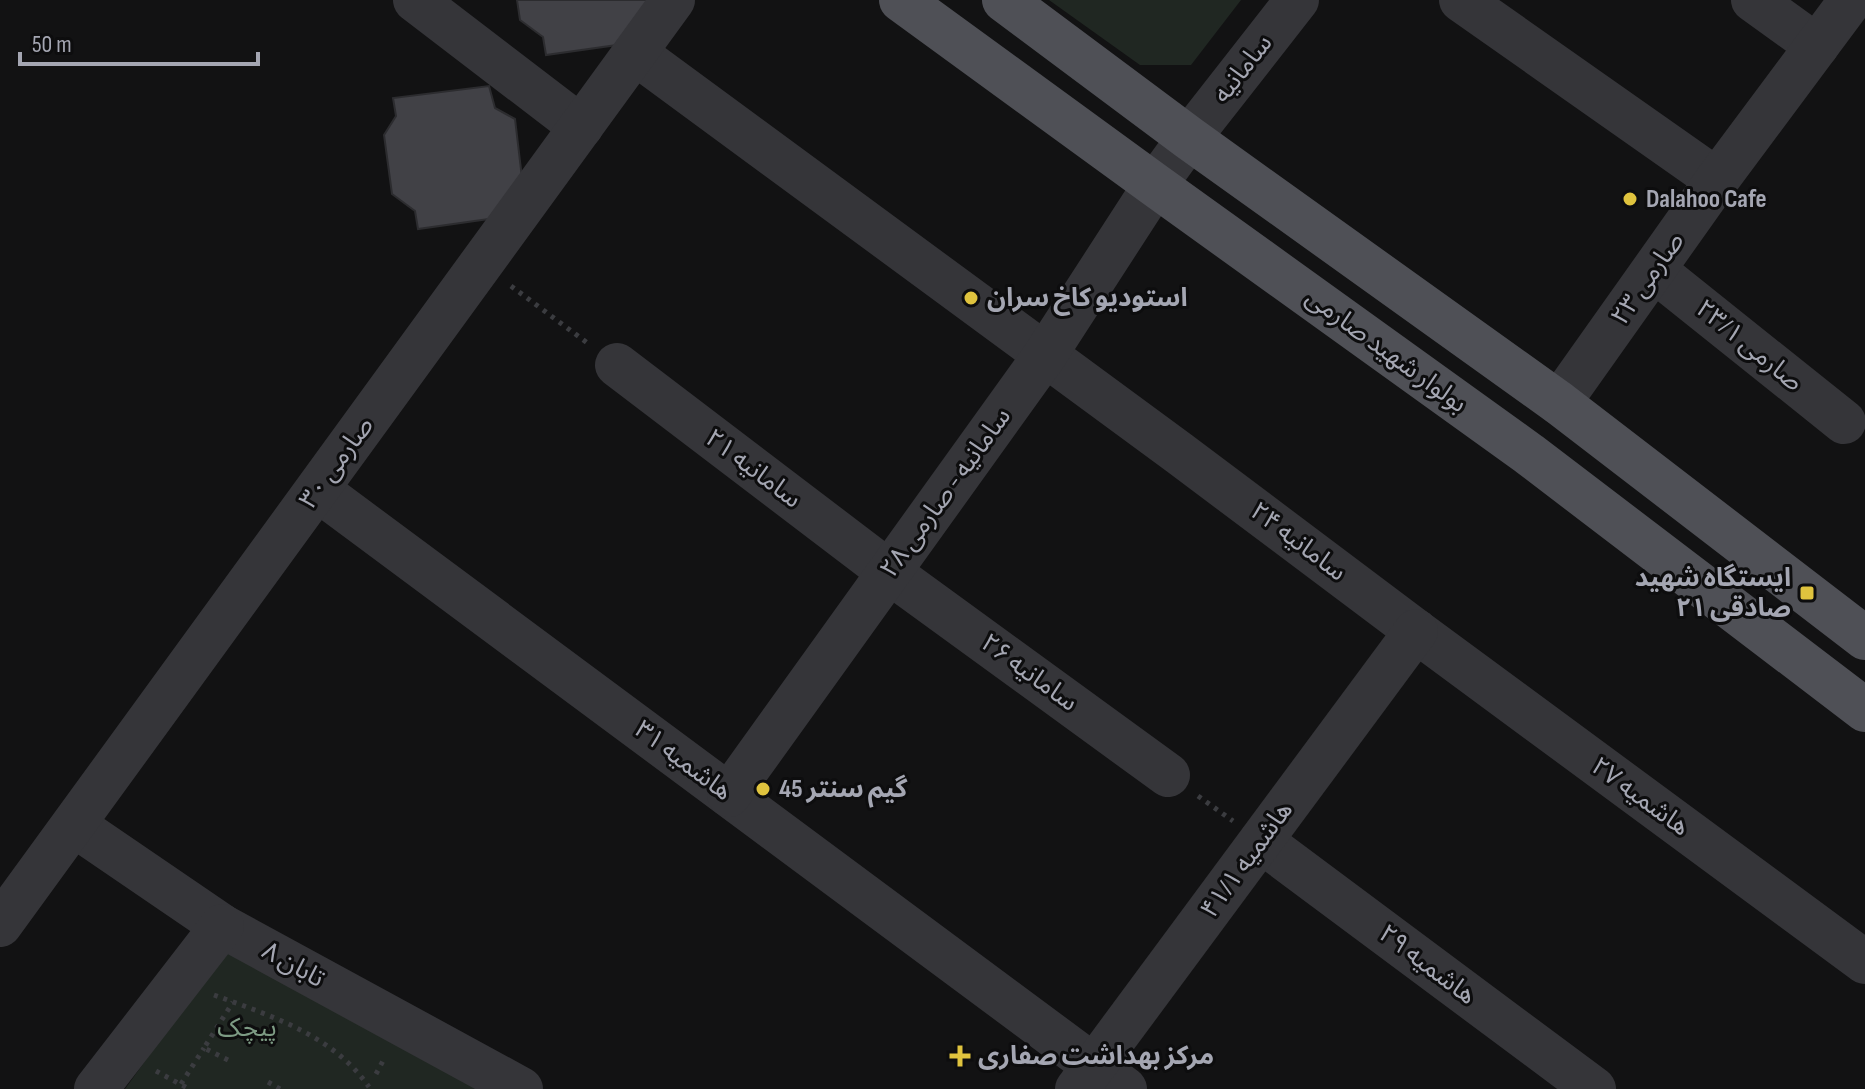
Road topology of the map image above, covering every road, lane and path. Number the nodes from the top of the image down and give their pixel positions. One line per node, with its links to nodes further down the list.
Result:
1 (415, 0): 12 (street)
2 (673, 0): 11 (street, صارمی ۳۰)
3 (901, 0): 15 (main road, بولوار شهید صارمی)
4 (1004, 0): 13 (main road)
5 (1297, 0): 13 (street, سامانیه)
6 (1461, 0): 14 (street)
7 (1753, 0): 10 (street)
8 (1851, 0): 9 (street); 10 (street, صارمی ۲۳)
9 (1865, 10)
10 (1817, 46): 14 (street, صارمی ۲۳)
11 (635, 53): 12 (street, صارمی ۳۰); 18 (street, سامانیه ۲۴)
12 (581, 127): 16 (street, صارمی ۳۰)
13 (1189, 138): 15 (street, سامانیه); 20 (main road)
14 (1717, 180): 17 (street, صارمی ۲۳)
15 (1155, 185): 18 (street, سامانیه - صارمی ۲۸); 26 (main road, بولوار شهید صارمی)
16 (482, 263): 19 (path); 22 (street, صارمی ۳۰)
17 (1654, 270): 20 (street, صارمی ۲۳); 21 (street, صارمی ۲۳/۱)
18 (1045, 355): 23 (street, سامانیه - صارمی ۲۸); 24 (street, سامانیه ۲۴)
19 (617, 365): 23 (street, سامانیه ۲۱)
20 (1559, 403): 25 (main road)
21 (1844, 422)
22 (318, 490): 28 (street, هاشمیه ۳۱); 29 (street, صارمی ۳۰)
23 (889, 572): 27 (street, سامانیه ۲۶); 28 (street, سامانیه - صارمی ۲۸)
24 (1416, 631): 30 (street, هاشمیه ۴۱/۱); 33 (street, هاشمیه ۲۷)
25 (1865, 638)
26 (1865, 710)
27 (1168, 775): 30 (path)
28 (729, 795): 38 (street, هاشمیه ۳۱)
29 (74, 825): 31 (street, صارمی ۳۰); 32 (street, تابان ۸)
30 (1261, 841): 38 (street, هاشمیه ۴۱/۱); 45 (street, هاشمیه ۲۹)
31 (0, 925)
32 (222, 926): 34 (street); 44 (street, تابان ۸)
33 (1865, 962)
34 (178, 982): 35 (path); 42 (street)
35 (233, 1002): 36 (path); 41 (path)
36 (204, 1048): 37 (path); 40 (path)
37 (228, 1060)
38 (1099, 1081)
39 (268, 1082): 43 (path)
40 (181, 1085)
41 (369, 1087)
42 (96, 1089)
43 (280, 1089)
44 (521, 1089)
45 (1594, 1089)

